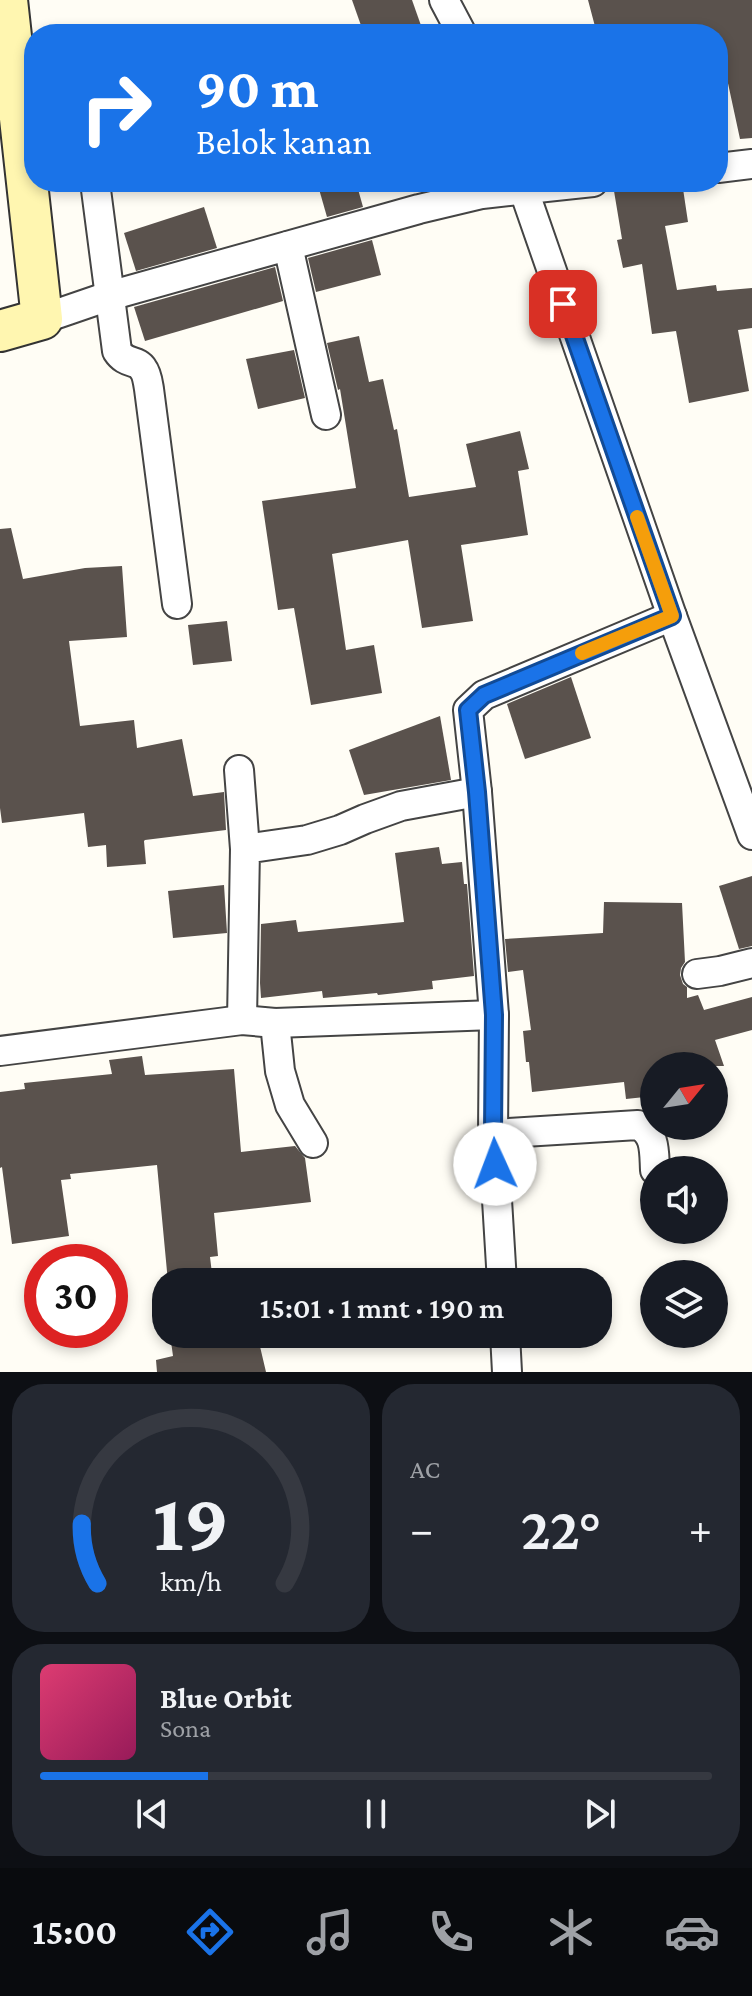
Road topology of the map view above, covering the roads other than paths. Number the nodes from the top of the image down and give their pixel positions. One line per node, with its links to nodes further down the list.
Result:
1 (7, 0): 4 (street)
2 (444, 0): 3 (street)
3 (457, 24)
4 (6, 63): 7 (street)
5 (752, 164): 6 (street)
6 (728, 167)
7 (24, 191)
8 (24, 192): 14 (street)
9 (96, 192): 13 (street)
10 (492, 192): 12 (street)
11 (524, 192): 18 (street)
12 (288, 246): 13 (street); 16 (street)
13 (109, 296): 14 (street); 17 (street)
14 (42, 319): 15 (street)
15 (0, 331)
16 (326, 415)
17 (177, 604)
18 (672, 616): 20 (street); 21 (street)
19 (239, 770): 22 (street)
20 (477, 792): 22 (street); 25 (street)
21 (752, 835)
22 (245, 849): 26 (street)
23 (752, 963): 24 (street)
24 (697, 974)
25 (494, 1015): 27 (street); 29 (street)
26 (242, 1020): 27 (street); 28 (street)
27 (275, 1023): 30 (street)
28 (0, 1051)
29 (493, 1134): 31 (street); 32 (street)
30 (313, 1143)
31 (654, 1156)
32 (501, 1268)
33 (506, 1348): 34 (street)
34 (507, 1372)

